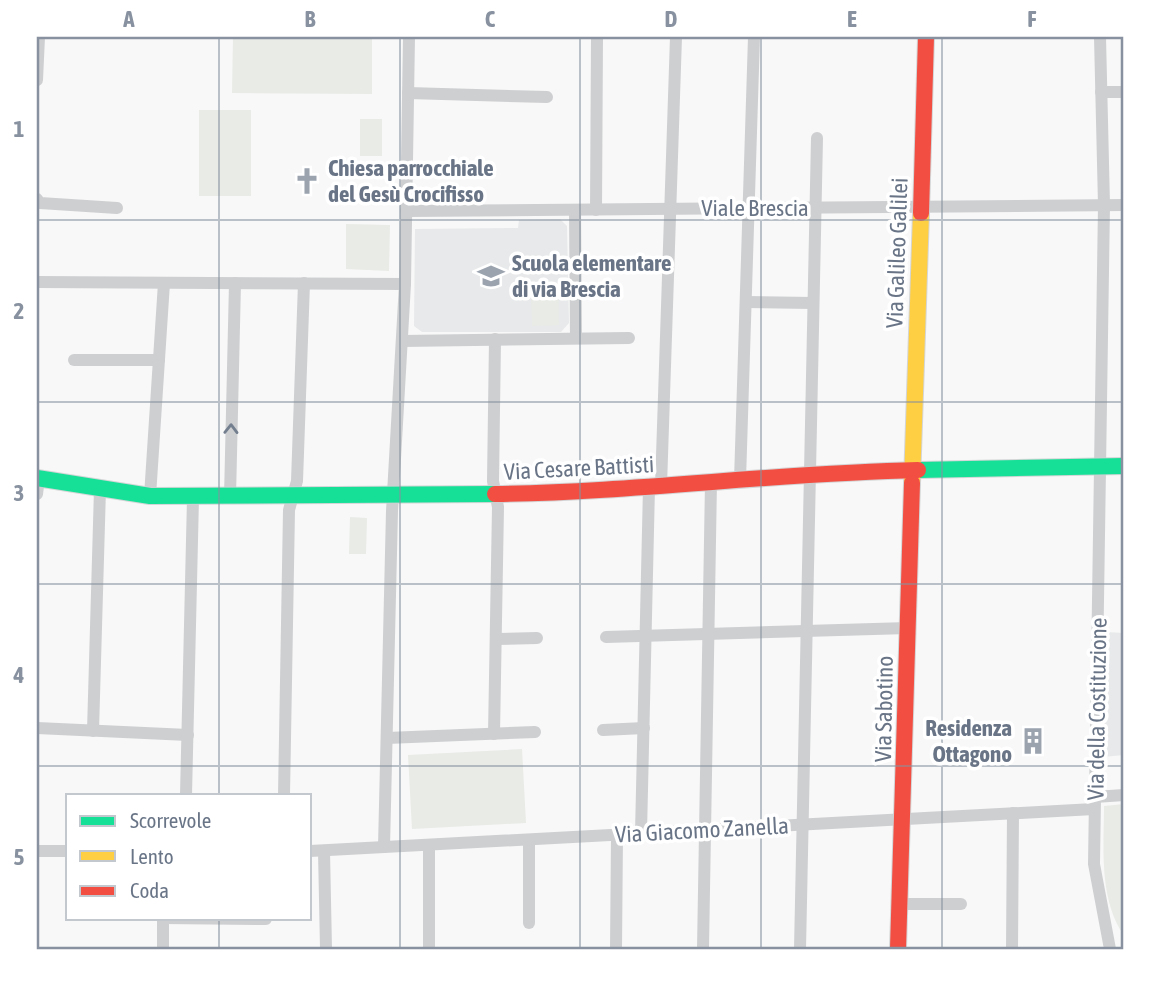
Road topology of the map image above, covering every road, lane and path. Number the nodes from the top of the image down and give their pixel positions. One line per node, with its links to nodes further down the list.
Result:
1 (39, 37): 8 (street)
2 (409, 37): 11 (street)
3 (597, 37): 21 (street)
4 (676, 37): 22 (street)
5 (754, 37): 19 (street)
6 (926, 37): 17 (street, Via Galileo Galilei)
7 (1100, 37): 9 (street, Via della Costituzione)
8 (37, 80)
9 (1101, 92): 10 (street); 15 (street, Via della Costituzione)
10 (1124, 92)
11 (408, 93): 12 (street); 24 (street)
12 (547, 97)
13 (817, 138): 20 (street)
14 (37, 199): 18 (street)
15 (1104, 205): 16 (street, Viale Brescia); 17 (street, Viale Brescia); 39 (street, Via della Costituzione)
16 (1124, 205)
17 (921, 207): 20 (street, Viale Brescia); 40 (street, Via Galileo Galilei)
18 (117, 208)
19 (749, 208): 20 (street, Viale Brescia); 22 (street, Viale Brescia); 30 (street)
20 (815, 208): 31 (street)
21 (596, 209): 22 (street, Viale Brescia); 23 (street, Viale Brescia)
22 (670, 209): 45 (street)
23 (575, 210): 24 (street, Viale Brescia); 32 (street)
24 (406, 211): 29 (street)
25 (37, 282): 26 (street)
26 (164, 282): 27 (street); 37 (street)
27 (235, 283): 28 (street); 51 (street, one-way to 27)
28 (304, 284): 29 (street); 50 (street)
29 (405, 284): 35 (street)
30 (746, 302): 31 (street); 42 (street)
31 (813, 303): 41 (street)
32 (576, 338): 33 (street); 34 (street)
33 (629, 338)
34 (495, 340): 35 (street); 48 (street)
35 (402, 341): 47 (street)
36 (74, 360): 37 (street)
37 (159, 360): 49 (street)
38 (1124, 466): 39 (street, Via Cesare Battisti)
39 (1102, 468): 40 (street, Via Cesare Battisti); 71 (street, Via della Costituzione)
40 (913, 470): 41 (street, Via Cesare Battisti); 53 (street, Via Sabotino)
41 (810, 474): 42 (street, Via Cesare Battisti); 54 (street)
42 (740, 480): 43 (street, Via Cesare Battisti)
43 (710, 482): 45 (street, Via Cesare Battisti); 55 (street)
44 (37, 483): 46 (street, Via Cesare Battisti)
45 (655, 487): 48 (street, Via Cesare Battisti); 56 (street)
46 (100, 489): 49 (street, Via Cesare Battisti); 63 (street)
47 (393, 495): 48 (street, Via Cesare Battisti); 50 (street, Via Cesare Battisti); 67 (street)
48 (496, 495): 59 (street)
49 (150, 496): 52 (street, Via Cesare Battisti)
50 (293, 496): 51 (street, Via Cesare Battisti); 69 (street)
51 (230, 497): 52 (street, Via Cesare Battisti)
52 (192, 498): 66 (street)
53 (908, 628): 54 (street); 73 (street, Via Sabotino)
54 (807, 632): 55 (street); 74 (street)
55 (708, 634): 56 (street); 75 (street)
56 (646, 636): 57 (street); 61 (street)
57 (606, 637)
58 (537, 638): 59 (street)
59 (496, 639): 65 (street)
60 (37, 728): 63 (street)
61 (644, 728): 62 (street); 76 (street)
62 (603, 730)
63 (93, 731): 66 (street)
64 (535, 732): 65 (street)
65 (494, 734): 67 (street)
66 (188, 735): 68 (street)
67 (387, 738): 80 (street)
68 (186, 794)
69 (284, 794)
70 (1124, 795): 71 (street, Via Giacomo Zanella)
71 (1095, 803): 72 (street, Via Giacomo Zanella); 97 (street, Via della Costituzione)
72 (1013, 813): 73 (street, Via Giacomo Zanella); 96 (street)
73 (904, 819): 74 (street, Via Giacomo Zanella); 85 (street, Via Sabotino)
74 (803, 825): 75 (street, Via Giacomo Zanella); 94 (street)
75 (705, 830): 76 (street, Via Giacomo Zanella); 93 (street)
76 (641, 833): 77 (street, Via Giacomo Zanella)
77 (617, 835): 78 (street, Via Giacomo Zanella); 92 (street)
78 (528, 839): 79 (street, Via Giacomo Zanella); 88 (street)
79 (429, 845): 80 (street, Via Giacomo Zanella); 91 (street)
80 (384, 847): 84 (street, Via Giacomo Zanella)
81 (37, 851): 82 (street)
82 (66, 851)
83 (312, 851): 84 (street, Via Giacomo Zanella)
84 (324, 851): 90 (street)
85 (900, 904): 86 (street); 95 (street, Via Sabotino)
86 (961, 904)
87 (163, 920): 89 (street)
88 (529, 923)
89 (163, 949)
90 (326, 949)
91 (429, 949)
92 (616, 949)
93 (703, 949)
94 (800, 949)
95 (898, 949)
96 (1012, 949)
97 (1110, 949)

